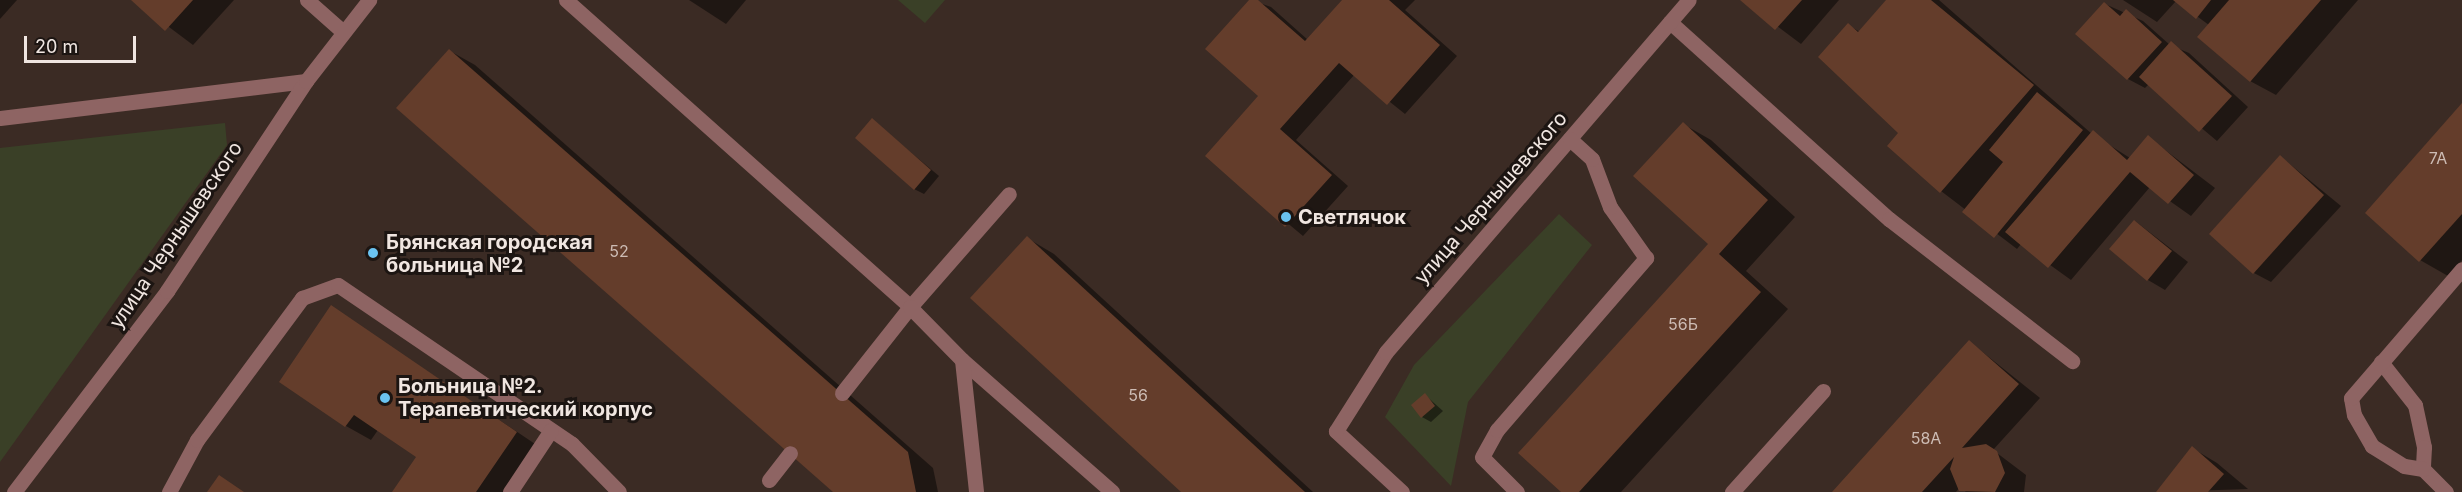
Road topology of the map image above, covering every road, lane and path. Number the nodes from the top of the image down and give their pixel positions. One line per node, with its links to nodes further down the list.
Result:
1 (307, 0): 6 (street)
2 (369, 0): 6 (street, улица Чернышевского)
3 (567, 0): 12 (street)
4 (1689, 0): 5 (street, улица Чернышевского)
5 (1670, 22): 9 (street, улица Чернышевского); 14 (street)
6 (342, 31): 7 (street, улица Чернышевского)
7 (306, 81): 8 (street); 22 (street, улица Чернышевского)
8 (0, 118)
9 (1570, 139): 28 (street, улица Чернышевского); 29 (street)
10 (1009, 194): 12 (street)
11 (2462, 269): 15 (street)
12 (910, 307): 13 (street); 17 (street)
13 (962, 360): 26 (street); 27 (street)
14 (2072, 361)
15 (2382, 362): 20 (street); 20 (street)
16 (1823, 391): 30 (street)
17 (842, 393)
18 (552, 430): 23 (street); 24 (street); 25 (street)
19 (790, 453): 21 (street)
20 (2423, 469): 31 (street)
21 (769, 480)
22 (14, 492)
23 (169, 492)
24 (510, 492)
25 (619, 492)
26 (976, 492)
27 (1112, 492)
28 (1402, 492)
29 (1517, 492)
30 (1732, 492)
31 (2446, 492)

